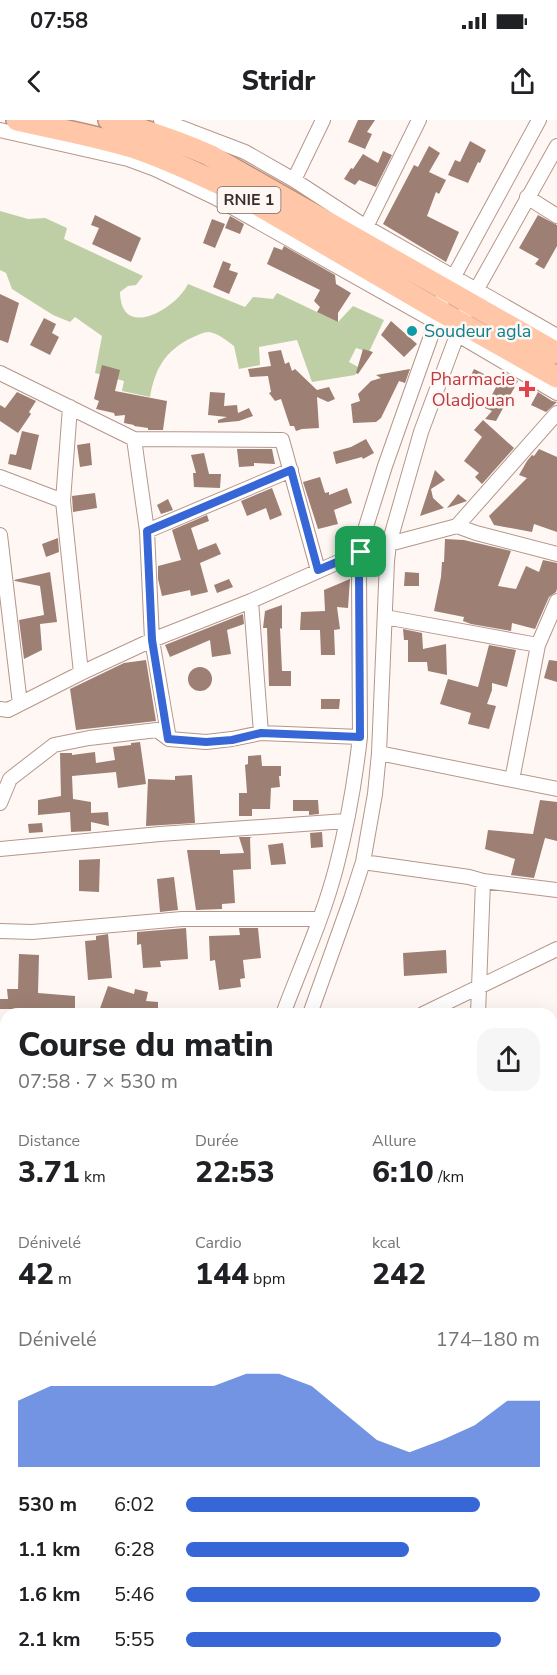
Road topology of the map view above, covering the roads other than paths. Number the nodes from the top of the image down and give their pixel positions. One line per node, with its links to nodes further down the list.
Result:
1 (17, 120): 15 (highway, RNIE 1)
2 (109, 120): 13 (highway, RNIE 1)
3 (161, 120): 9 (street)
4 (323, 120): 9 (street)
5 (419, 120): 12 (street)
6 (539, 120): 13 (street)
7 (0, 130): 15 (street)
8 (557, 146): 10 (street)
9 (294, 180): 12 (street)
10 (527, 197): 11 (street); 14 (street)
11 (557, 216)
12 (366, 227): 13 (street)
13 (450, 284): 14 (highway, RNIE 1); 15 (street)
14 (466, 313): 15 (highway, RNIE 1); 16 (street); 17 (highway, RNIE 1); 19 (highway, RNIE 1); 20 (street); 30 (street)
15 (437, 316): 31 (street)
16 (557, 336)
17 (557, 353)
18 (0, 373): 21 (street)
19 (557, 377)
20 (557, 393)
21 (70, 407): 23 (street); 26 (street)
22 (557, 413): 27 (street)
23 (134, 439): 24 (street); 28 (street)
24 (291, 470): 28 (street); 33 (street)
25 (0, 477): 26 (street)
26 (63, 501): 40 (street)
27 (457, 526): 30 (street); 32 (street)
28 (147, 531): 38 (street)
29 (0, 535): 36 (street)
30 (389, 544): 37 (street)
31 (361, 552): 33 (street); 44 (street)
32 (557, 554)
33 (318, 570): 34 (street)
34 (251, 601): 38 (street); 43 (street)
35 (557, 601): 39 (street)
36 (4, 602): 41 (street)
37 (384, 617): 39 (street); 46 (street)
38 (152, 640): 40 (street); 45 (street)
39 (538, 645): 48 (street)
40 (81, 673): 41 (street)
41 (20, 704): 42 (street)
42 (0, 709)
43 (261, 733): 44 (street); 45 (street)
44 (360, 737): 51 (street)
45 (168, 739): 47 (street)
46 (379, 753): 48 (street); 53 (street)
47 (5, 777): 50 (street)
48 (512, 780): 49 (street)
49 (557, 789)
50 (0, 803)
51 (346, 821): 52 (street); 56 (street)
52 (0, 849)
53 (363, 862): 54 (street); 61 (street)
54 (483, 881): 55 (street); 59 (street)
55 (557, 890)
56 (319, 919): 57 (street); 60 (street)
57 (0, 931)
58 (557, 949): 59 (street)
59 (479, 988): 62 (street); 63 (street)
60 (285, 1008)
61 (312, 1008)
62 (436, 1008)
63 (478, 1008)

